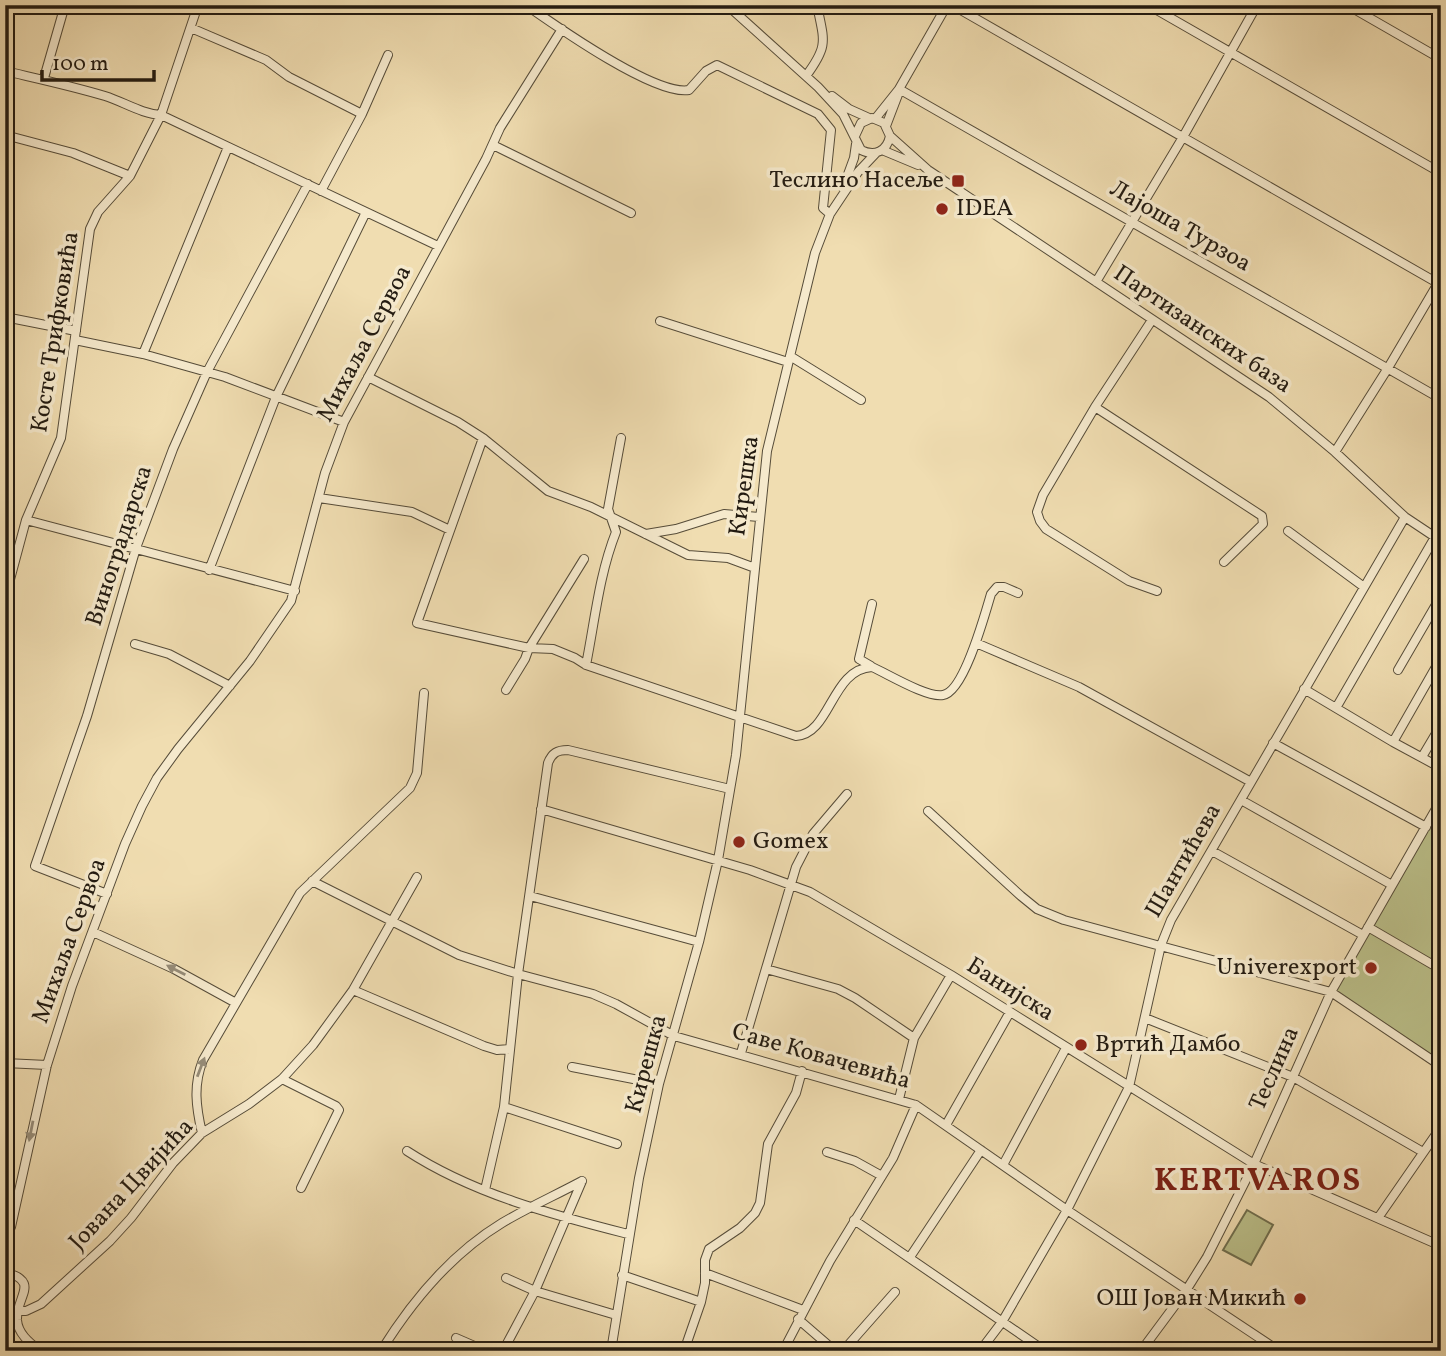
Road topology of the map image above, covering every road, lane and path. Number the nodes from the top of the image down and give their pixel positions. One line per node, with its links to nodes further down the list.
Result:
1 (65, 5): 19 (street)
2 (198, 5): 12 (street, Косте Трифковића)
3 (526, 5): 13 (street)
4 (727, 5): 18 (street)
5 (817, 5): 18 (street)
6 (949, 5): 21 (street); 28 (street)
7 (1148, 5): 14 (street)
8 (1256, 5): 14 (street)
9 (1347, 5): 11 (street)
10 (1369, 5): 11 (street)
11 (1363, 14): 16 (street)
12 (191, 28): 22 (street); 23 (street, Косте Трифковића)
13 (562, 29): 30 (street, Михаља Сервоа); 41 (street)
14 (1231, 52): 28 (street); 34 (street)
15 (388, 55): 22 (street)
16 (1441, 59)
17 (5, 71): 19 (street)
18 (806, 76): 20 (street)
19 (44, 78): 23 (street)
20 (818, 87): 24 (street); 29 (street)
21 (899, 89): 24 (street); 25 (street); 42 (street, Лајоша Турзоа)
22 (362, 114): 37 (street)
23 (161, 115): 31 (street); 35 (street, Косте Трифковића)
24 (872, 118): 25 (street); 29 (street)
25 (886, 125): 27 (street)
26 (5, 135): 35 (street)
27 (890, 136): 32 (street); 33 (street, Партизанских база)
28 (1183, 137): 42 (street); 45 (street)
29 (855, 139): 32 (street); 38 (street, Кирешка)
30 (493, 145): 40 (street); 43 (street, Михаља Сервоа)
31 (228, 147): 36 (street); 50 (street)
32 (879, 152): 33 (street, Партизанских база); 38 (street, Кирешка)
33 (928, 170): 44 (street, Партизанских база)
34 (1441, 173)
35 (130, 176): 49 (street, Косте Трифковића)
36 (308, 184): 37 (street); 53 (street, Виноградарска)
37 (321, 191): 39 (street)
38 (840, 198): 41 (street, Кирешка)
39 (366, 212): 43 (street); 55 (street)
40 (631, 214)
41 (830, 214): 51 (street, Кирешка)
42 (1134, 222): 44 (street); 52 (street, Лајоша Турзоа)
43 (438, 246): 54 (street, Михаља Сервоа)
44 (1096, 282): 47 (street, Партизанских база)
45 (1440, 282): 52 (street)
46 (5, 317): 49 (street)
47 (1152, 320): 58 (street); 62 (street, Партизанских база)
48 (660, 321): 51 (street)
49 (76, 335): 50 (street); 67 (street, Косте Трифковића)
50 (143, 354): 53 (street)
51 (789, 359): 57 (street); 65 (street, Кирешка)
52 (1388, 368): 56 (street, Лајоша Турзоа); 62 (street)
53 (207, 372): 55 (street); 72 (street, Виноградарска)
54 (368, 377): 59 (street, Михаља Сервоа); 60 (street)
55 (276, 397): 59 (street); 76 (street)
56 (1441, 399)
57 (861, 400)
58 (1095, 407): 74 (street); 79 (street)
59 (344, 422): 63 (street, Михаља Сервоа)
60 (483, 438): 64 (street); 68 (street)
61 (621, 438): 64 (street)
62 (1335, 452): 66 (street, Партизанских база)
63 (319, 498): 68 (street); 78 (street, Михаља Сервоа)
64 (609, 516): 70 (street); 89 (street)
65 (759, 517): 70 (street); 75 (street, Кирешка)
66 (1405, 517): 71 (street, Партизанских база); 77 (street, Шантићева)
67 (26, 520): 72 (street); 82 (street, Косте Трифковића)
68 (450, 530): 86 (street)
69 (1288, 531): 77 (street)
70 (646, 534): 75 (street)
71 (1438, 539): 97 (street)
72 (136, 548): 76 (street); 118 (street, Виноградарска)
73 (584, 559): 86 (street)
74 (1224, 562)
75 (755, 568): 98 (street, Кирешка)
76 (209, 570): 78 (street)
77 (1364, 587): 94 (street, Шантићева)
78 (295, 591): 93 (street, Михаља Сервоа)
79 (1157, 591)
80 (1018, 593): 84 (street)
81 (1441, 596): 92 (street)
82 (5, 598)
83 (872, 604): 88 (street)
84 (976, 643): 90 (street); 104 (street)
85 (135, 644): 93 (street)
86 (528, 648): 89 (street); 95 (street)
87 (1441, 658): 101 (street)
88 (859, 659): 90 (street); 91 (street)
89 (586, 665): 98 (street)
90 (872, 667): 91 (street)
91 (855, 670): 98 (street)
92 (1398, 670)
93 (230, 686): 118 (street, Михаља Сервоа)
94 (1304, 689): 97 (street); 100 (street, Шантићева)
95 (506, 690)
96 (424, 693): 115 (street)
97 (1336, 708): 101 (street)
98 (740, 718): 105 (street, Кирешка)
99 (1441, 725): 102 (street)
100 (1273, 743): 104 (street, Шантићева); 111 (street)
101 (1393, 743): 102 (street)
102 (1422, 757): 103 (street)
103 (1441, 768)
104 (1251, 782): 107 (street, Шантићева)
105 (730, 789): 109 (street); 113 (street, Кирешка)
106 (847, 794): 116 (street)
107 (1241, 800): 112 (street, Шантићева); 117 (street)
108 (1441, 800): 111 (street, Теслина)
109 (541, 809): 113 (street, Банијска); 119 (street)
110 (928, 811): 124 (street)
111 (1426, 827): 117 (street, Теслина)
112 (1212, 851): 121 (street); 124 (street, Шантићева)
113 (718, 860): 116 (street, Банијска); 123 (street, Кирешка)
114 (417, 877): 120 (street, Јована Цвијића)
115 (312, 881): 120 (street, Саве Ковачевића); 131 (street)
116 (792, 885): 126 (street); 128 (street, Банијска)
117 (1392, 885): 121 (street, Теслина)
118 (107, 894): 122 (street, Михаља Сервоа)
119 (530, 896): 123 (street); 127 (street)
120 (390, 922): 127 (street, Саве Ковачевића); 129 (street, Јована Цвијића)
121 (1365, 931): 125 (street); 130 (street, Теслина)
122 (93, 932): 131 (street, one-way to 122); 140 (street, Михаља Сервоа)
123 (699, 942): 134 (street, Кирешка)
124 (1161, 945): 130 (street); 133 (street, Шантићева)
125 (1441, 958)
126 (766, 969): 135 (street); 138 (street)
127 (518, 974): 134 (street, Саве Ковачевића); 137 (street)
128 (951, 975): 132 (street, Банијска); 135 (street)
129 (353, 990): 137 (street); 145 (street, Јована Цвијића)
130 (1331, 992): 141 (street); 144 (street, Теслина)
131 (236, 1003): 153 (street, one-way to 131)
132 (1010, 1012): 136 (street, Банијска); 151 (street)
133 (1145, 1018): 144 (street); 147 (street, Шантићева)
134 (674, 1036): 138 (street, Саве Ковачевића); 146 (street, Кирешка)
135 (914, 1038): 148 (street)
136 (1066, 1048): 147 (street, Банијска); 160 (street)
137 (510, 1049): 150 (street)
138 (741, 1054): 143 (street, Саве Ковачевића)
139 (5, 1063): 140 (street)
140 (47, 1065): 170 (street, Михаља Сервоа, one-way to 170)
141 (1441, 1066)
142 (572, 1067): 146 (street)
143 (802, 1071): 148 (street, Саве Ковачевића); 174 (street)
144 (1293, 1077): 158 (street); 159 (street, Теслина)
145 (282, 1079): 153 (street, Јована Цвијића); 162 (street)
146 (659, 1084): 169 (street, Кирешка)
147 (1129, 1087): 159 (street, Банијска); 165 (street, Шантићева)
148 (899, 1099): 149 (street, Саве Ковачевића)
149 (916, 1105): 151 (street, Саве Ковачевића); 161 (street)
150 (504, 1107): 154 (street); 163 (street)
151 (946, 1125): 155 (street, Саве Ковачевића)
152 (1441, 1127): 158 (street)
153 (202, 1133): 182 (street, Јована Цвијића)
154 (617, 1144)
155 (981, 1150): 160 (street, Саве Ковачевића); 172 (street)
156 (407, 1151): 163 (street)
157 (827, 1152): 161 (street)
158 (1423, 1152): 167 (street)
159 (1254, 1164): 167 (street, Банијска); 177 (street, Теслина)
160 (1003, 1165): 165 (street, Саве Ковачевића)
161 (882, 1176): 168 (street)
162 (301, 1188)
163 (485, 1190): 164 (street)
164 (533, 1206): 166 (street); 166 (street); 188 (street)
165 (1067, 1210): 177 (street, Саве Ковачевића); 185 (street, Шантићева)
166 (568, 1219): 169 (street); 178 (street)
167 (1378, 1219): 171 (street, Банијска)
168 (854, 1220): 172 (street); 181 (street)
169 (628, 1234): 175 (street, Кирешка)
170 (5, 1235)
171 (1441, 1246)
172 (909, 1257): 185 (street)
173 (5, 1272): 182 (street)
174 (705, 1273): 180 (street); 181 (street)
175 (622, 1275): 180 (street); 183 (street, Кирешка)
176 (506, 1278): 178 (street)
177 (1187, 1289): 198 (street, Теслина); 199 (street, Саве Ковачевића)
178 (535, 1291): 183 (street); 190 (street)
179 (895, 1292): 195 (street)
180 (701, 1302): 192 (street)
181 (803, 1310): 184 (street)
182 (18, 1311): 187 (street)
183 (616, 1315): 191 (street, Кирешка)
184 (798, 1319): 193 (street); 194 (street)
185 (1002, 1322): 196 (street, Шантићева); 197 (street)
186 (456, 1338): 189 (street)
187 (40, 1351)
188 (381, 1351)
189 (486, 1351)
190 (503, 1351)
191 (611, 1351)
192 (684, 1351)
193 (783, 1351)
194 (835, 1351)
195 (843, 1351)
196 (980, 1351)
197 (1045, 1351)
198 (1141, 1351)
199 (1279, 1351)

